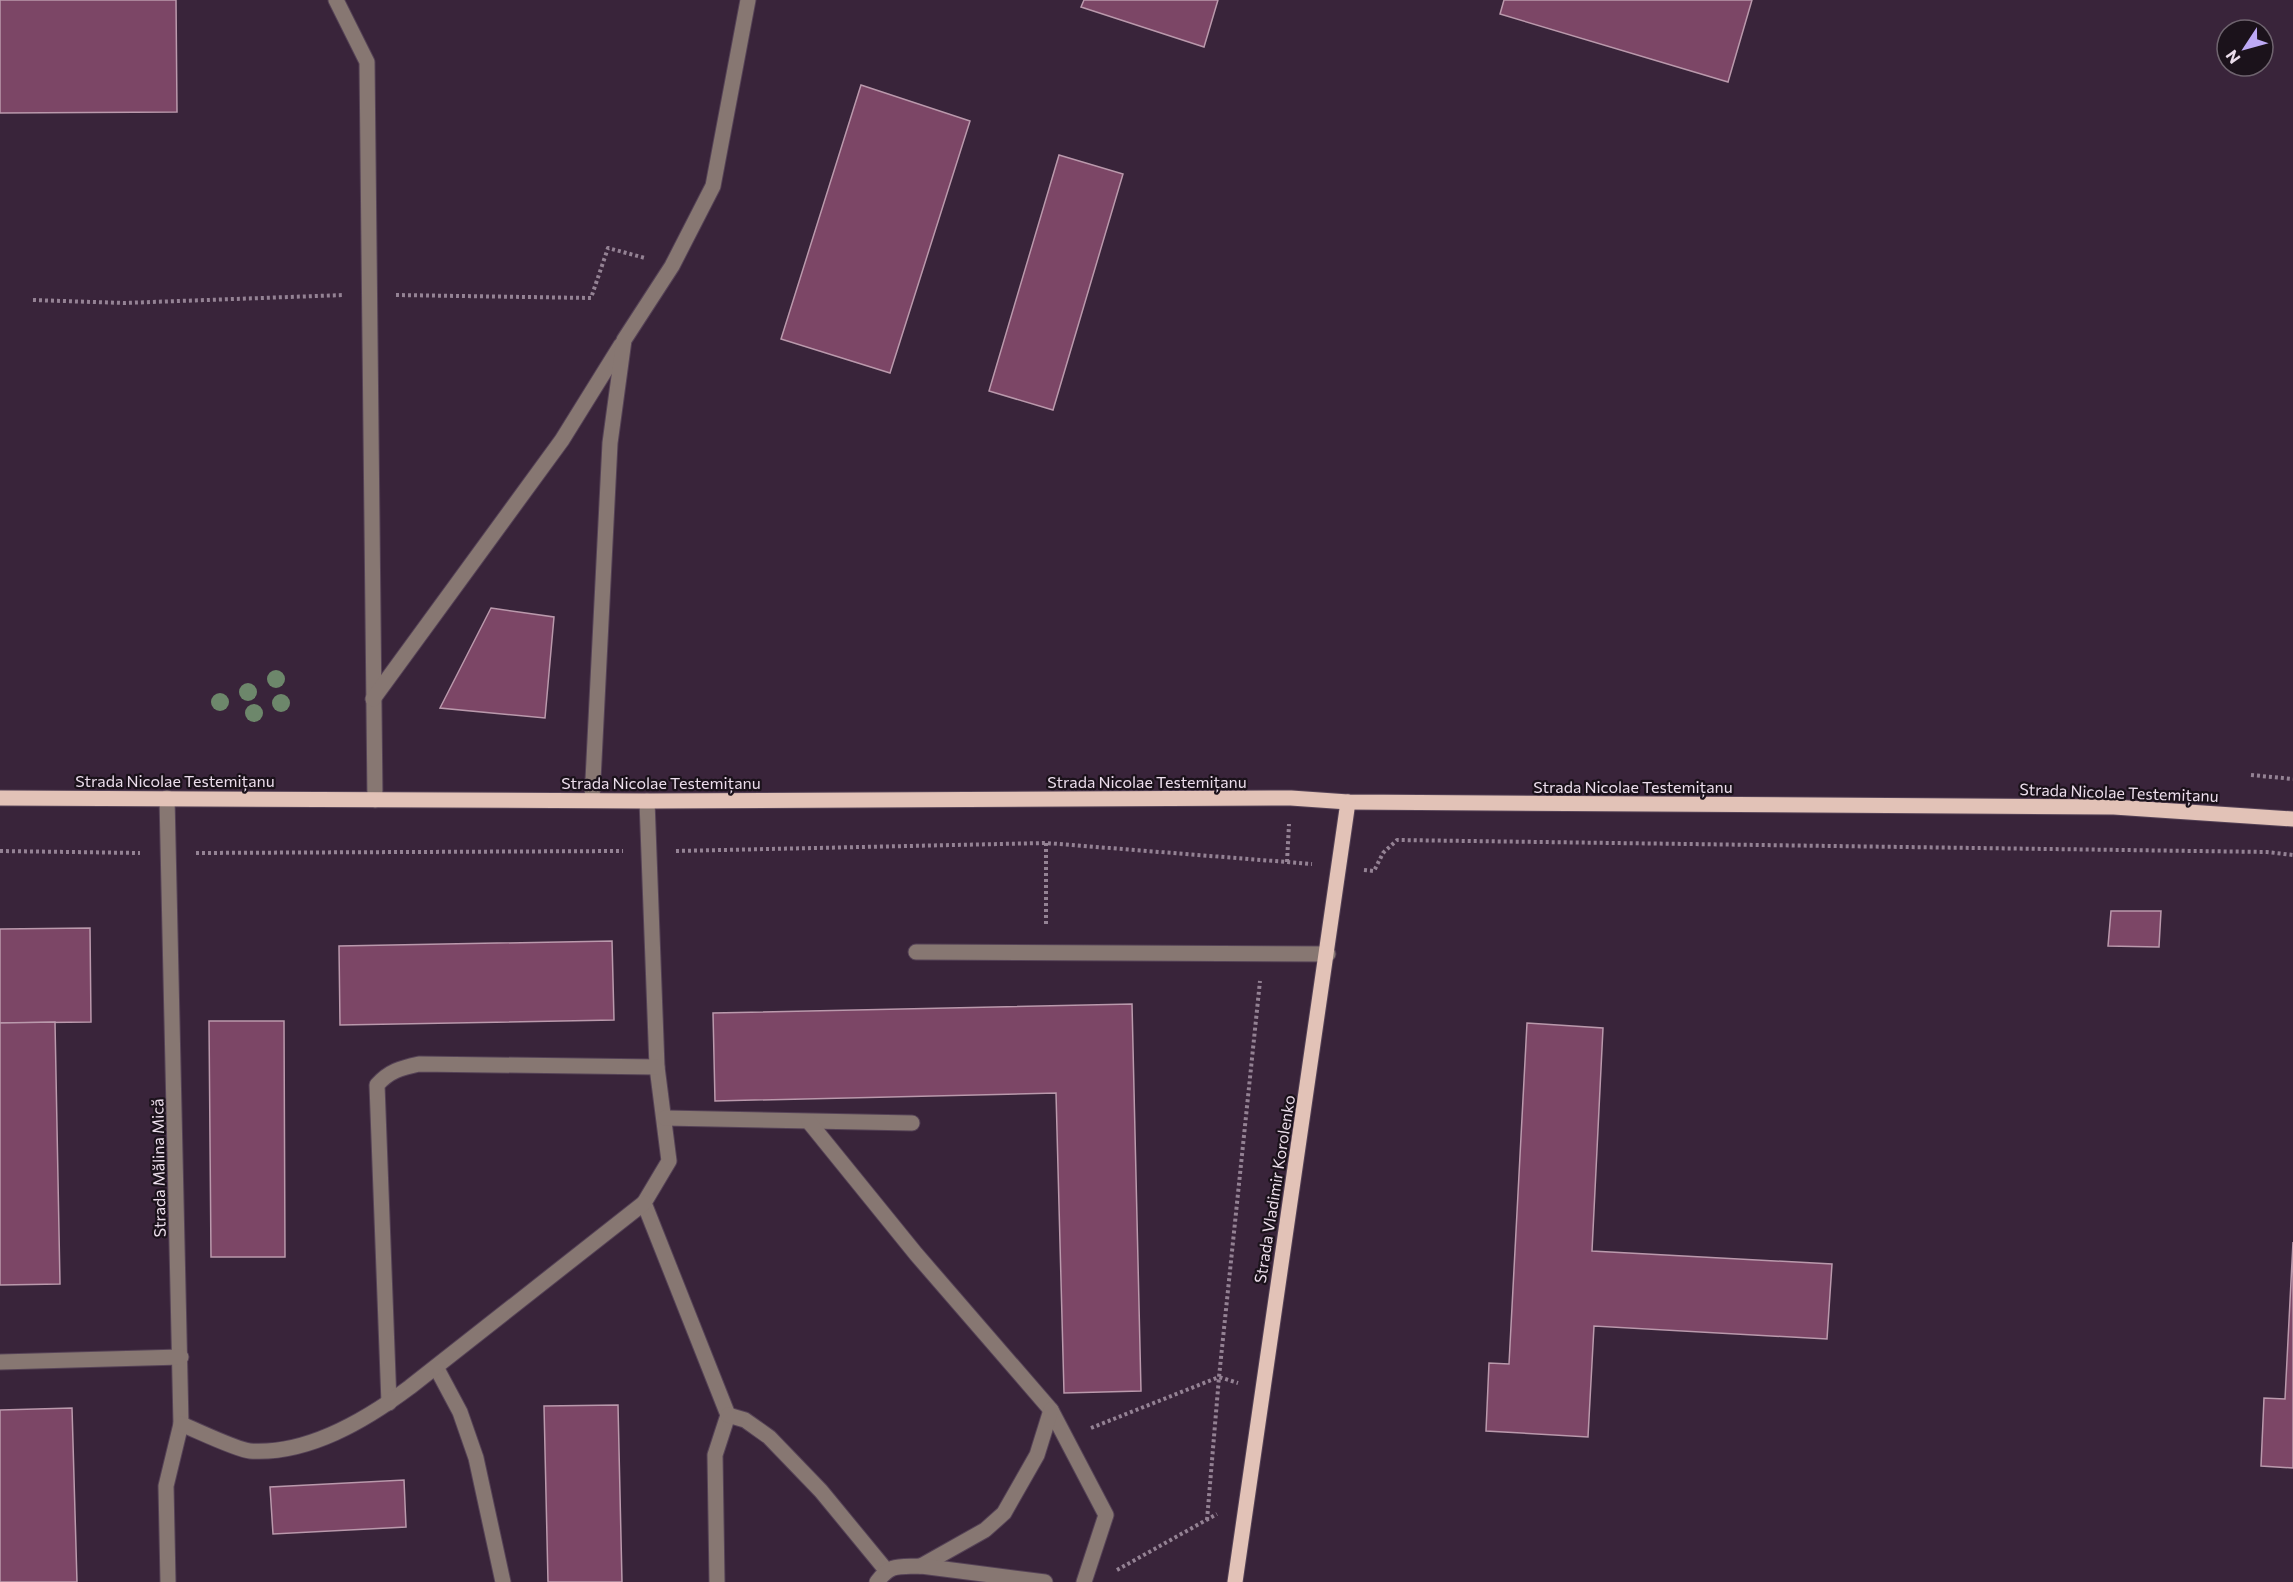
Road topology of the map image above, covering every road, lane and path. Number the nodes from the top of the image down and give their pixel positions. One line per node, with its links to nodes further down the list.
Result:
1 (336, 0): 4 (street)
2 (748, 0): 3 (street)
3 (624, 340): 4 (street); 11 (street)
4 (373, 699): 10 (street)
5 (2251, 775): 6 (path)
6 (2293, 779)
7 (0, 798): 8 (main road, Strada Nicolae Testemițanu)
8 (167, 798): 10 (main road, Strada Nicolae Testemițanu); 18 (street, Strada Mălina Mică)
9 (1291, 798): 12 (main road, Strada Nicolae Testemițanu); 13 (main road, Strada Nicolae Testemițanu); 20 (path)
10 (375, 800): 11 (main road, Strada Nicolae Testemițanu)
11 (592, 800): 12 (main road, Strada Nicolae Testemițanu)
12 (647, 801): 17 (street)
13 (1348, 802): 14 (main road, Strada Nicolae Testemițanu); 21 (main road, Strada Vladimir Korolenko)
14 (2293, 819)
15 (1046, 843): 17 (path); 20 (path); 23 (path)
16 (0, 851): 18 (path)
17 (649, 851): 18 (path); 26 (street)
18 (168, 853): 31 (street, Strada Mălina Mică)
19 (2293, 855): 21 (path)
20 (1287, 862): 21 (path)
21 (1340, 866): 25 (main road, Strada Vladimir Korolenko)
22 (916, 952): 23 (street)
23 (1046, 954): 24 (street)
24 (1263, 954): 25 (street); 34 (path)
25 (1328, 954): 35 (main road, Strada Vladimir Korolenko)
26 (657, 1067): 27 (street); 36 (street)
27 (665, 1118): 28 (street); 30 (street)
28 (809, 1122): 29 (street); 37 (street)
29 (912, 1123)
30 (644, 1203): 33 (street); 38 (street)
31 (181, 1357): 32 (street); 39 (street, Strada Mălina Mică)
32 (0, 1362)
33 (436, 1367): 36 (street); 47 (street)
34 (1219, 1377): 35 (path); 40 (path); 42 (path)
35 (1262, 1390): 41 (main road, Strada Vladimir Korolenko)
36 (389, 1403): 39 (street)
37 (1051, 1410): 40 (street); 43 (street)
38 (728, 1415): 45 (street); 48 (street)
39 (182, 1424): 46 (street, Strada Mălina Mică)
40 (1067, 1439): 50 (street)
41 (1247, 1497): 42 (path); 51 (main road, Strada Vladimir Korolenko)
42 (1208, 1520): 44 (path)
43 (921, 1566): 45 (street); 49 (street)
44 (1116, 1571)
45 (881, 1576)
46 (168, 1582)
47 (502, 1582)
48 (717, 1582)
49 (1045, 1582)
50 (1084, 1582)
51 (1235, 1582)

